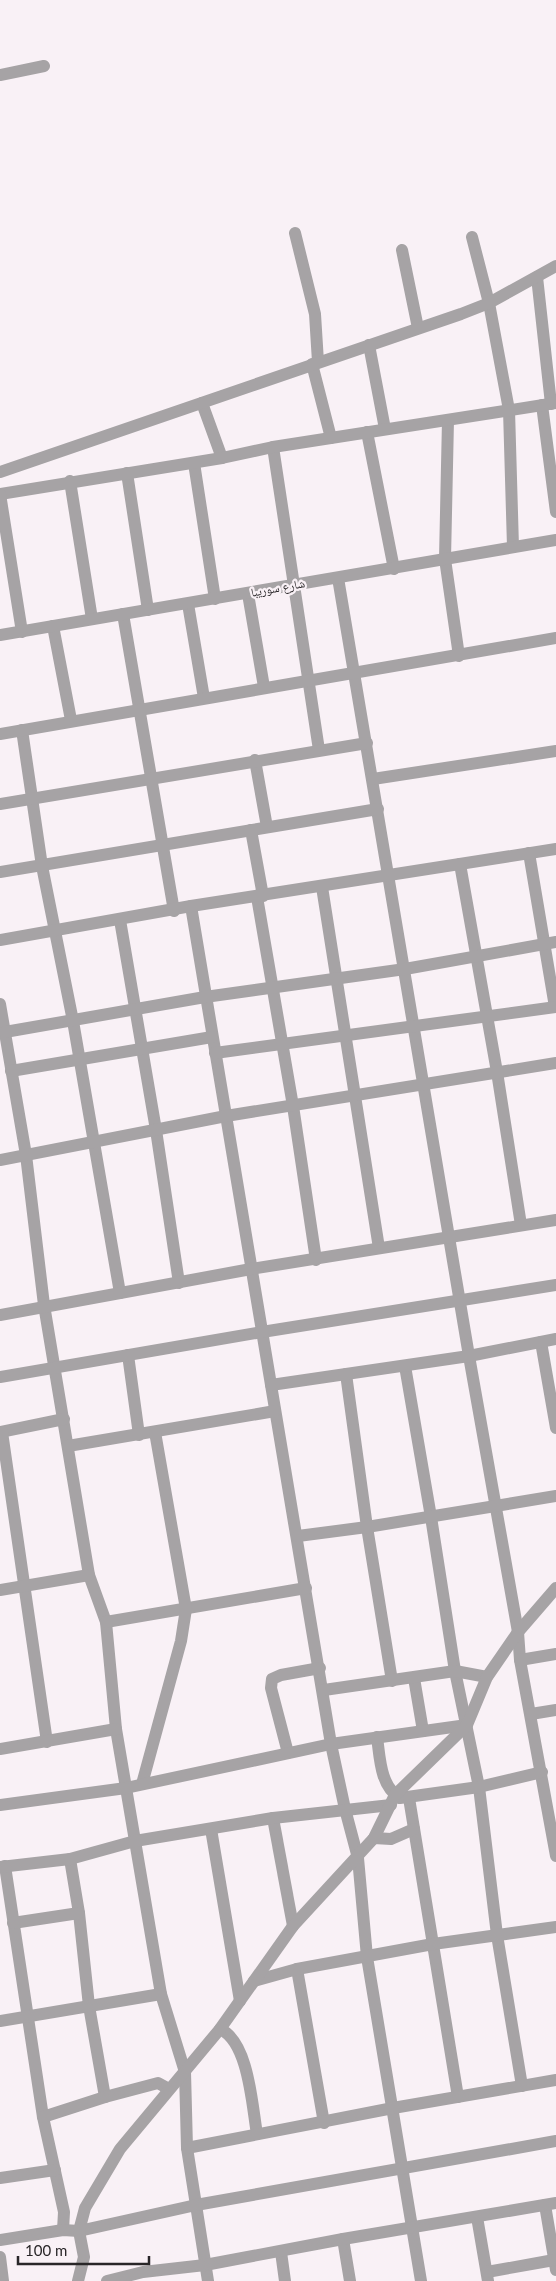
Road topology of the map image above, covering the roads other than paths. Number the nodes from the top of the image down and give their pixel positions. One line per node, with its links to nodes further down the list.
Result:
1 (44, 66): 2 (street)
2 (0, 75)
3 (295, 233): 11 (street)
4 (472, 237): 8 (street)
5 (402, 250): 9 (street)
6 (556, 266): 7 (street)
7 (537, 277): 8 (street); 13 (street)
8 (489, 303): 9 (street); 14 (street)
9 (418, 328): 10 (street)
10 (368, 345): 11 (street); 16 (street)
11 (315, 363): 12 (street); 18 (street)
12 (202, 403): 20 (street); 22 (street)
13 (550, 404): 14 (street); 26 (street)
14 (509, 410): 15 (street); 28 (street)
15 (448, 420): 16 (street); 29 (street)
16 (386, 429): 17 (street)
17 (368, 432): 18 (street); 31 (street)
18 (331, 438): 19 (street)
19 (273, 447): 20 (street); 33 (street)
20 (222, 458): 21 (street)
21 (194, 462): 23 (street); 35 (street)
22 (0, 472)
23 (127, 473): 24 (street); 37 (street)
24 (70, 481): 25 (street); 39 (street)
25 (0, 494): 30 (street)
26 (556, 512)
27 (556, 540): 28 (street, شارع سوريبا)
28 (513, 547): 29 (street, شارع سوريبا)
29 (445, 559): 31 (street, شارع سوريبا); 44 (street)
30 (5, 565): 41 (street)
31 (394, 569): 32 (street, شارع سوريبا)
32 (338, 578): 33 (street, شارع سوريبا); 45 (street)
33 (294, 586): 34 (street, شارع سوريبا); 46 (street)
34 (248, 594): 35 (street, شارع سوريبا); 47 (street)
35 (215, 599): 36 (street, شارع سوريبا)
36 (188, 604): 37 (street, شارع سوريبا); 48 (street)
37 (148, 610): 38 (street, شارع سوريبا)
38 (123, 614): 39 (street, شارع سوريبا); 49 (street)
39 (92, 619): 40 (street, شارع سوريبا)
40 (53, 626): 41 (street, شارع سوريبا); 50 (street)
41 (22, 632): 42 (street, شارع سوريبا)
42 (0, 635)
43 (556, 638): 44 (street)
44 (459, 656): 45 (street)
45 (355, 674): 46 (street); 53 (street)
46 (308, 680): 47 (street); 54 (street)
47 (264, 687): 48 (street)
48 (204, 698): 49 (street)
49 (139, 708): 50 (street); 57 (street)
50 (71, 720): 51 (street)
51 (22, 730): 52 (street); 59 (street)
52 (0, 734)
53 (367, 743): 54 (street); 58 (street)
54 (319, 750): 56 (street)
55 (556, 751): 58 (street)
56 (255, 760): 57 (street); 62 (street)
57 (151, 778): 59 (street); 64 (street)
58 (373, 779): 61 (street)
59 (32, 798): 60 (street); 68 (street)
60 (0, 804)
61 (378, 809): 62 (street); 70 (street)
62 (266, 827): 63 (street)
63 (251, 830): 64 (street); 72 (street)
64 (163, 845): 68 (street); 74 (street)
65 (556, 849): 66 (street)
66 (529, 853): 67 (street); 79 (street)
67 (460, 864): 70 (street); 80 (street)
68 (42, 866): 69 (street); 76 (street)
69 (0, 872)
70 (389, 876): 71 (street); 81 (street)
71 (322, 887): 72 (street); 82 (street)
72 (260, 897): 73 (street); 83 (street)
73 (191, 906): 74 (street); 84 (street)
74 (174, 911): 75 (street)
75 (120, 920): 76 (street); 87 (street)
76 (54, 930): 77 (street); 89 (street)
77 (0, 940)
78 (556, 942): 79 (street)
79 (543, 944): 80 (street); 86 (street)
80 (476, 954): 81 (street); 88 (street)
81 (405, 969): 82 (street); 90 (street)
82 (336, 979): 83 (street); 92 (street)
83 (273, 988): 84 (street); 94 (street)
84 (205, 997): 87 (street); 93 (street)
85 (0, 1004): 91 (street)
86 (555, 1007): 88 (street)
87 (134, 1010): 89 (street); 95 (street)
88 (487, 1017): 90 (street); 101 (street)
89 (73, 1021): 91 (street); 98 (street)
90 (415, 1028): 92 (street); 102 (street)
91 (5, 1032): 97 (street)
92 (345, 1036): 94 (street); 103 (street)
93 (212, 1037): 95 (street); 96 (street)
94 (283, 1045): 96 (street); 104 (street)
95 (142, 1050): 98 (street); 106 (street)
96 (215, 1053): 105 (street)
97 (4, 1056): 100 (street)
98 (80, 1060): 100 (street); 107 (street)
99 (556, 1063): 101 (street)
100 (11, 1071): 108 (street)
101 (497, 1072): 102 (street); 111 (street)
102 (424, 1085): 103 (street); 112 (street)
103 (355, 1096): 104 (street); 113 (street)
104 (293, 1106): 105 (street); 114 (street)
105 (226, 1116): 106 (street); 115 (street)
106 (156, 1130): 107 (street); 116 (street)
107 (94, 1141): 108 (street); 118 (street)
108 (26, 1155): 109 (street); 120 (street)
109 (0, 1160)
110 (556, 1220): 111 (street)
111 (521, 1225): 112 (street)
112 (449, 1236): 113 (street); 119 (street)
113 (379, 1248): 114 (street)
114 (316, 1260): 115 (street)
115 (251, 1269): 116 (street); 122 (street)
116 (179, 1283): 118 (street)
117 (556, 1285): 119 (street)
118 (120, 1293): 120 (street)
119 (460, 1301): 122 (street); 126 (street)
120 (44, 1305): 121 (street); 128 (street)
121 (0, 1315)
122 (262, 1332): 125 (street); 131 (street)
123 (556, 1339): 124 (street)
124 (541, 1342): 126 (street); 134 (street)
125 (128, 1356): 128 (street); 137 (street)
126 (469, 1356): 127 (street); 140 (street)
127 (406, 1366): 129 (street); 141 (street)
128 (55, 1367): 130 (street); 133 (street)
129 (346, 1374): 131 (street); 142 (street)
130 (0, 1377)
131 (271, 1385): 132 (street)
132 (275, 1411): 136 (street); 143 (street)
133 (64, 1419): 135 (street); 138 (street)
134 (556, 1428)
135 (1, 1432): 145 (street)
136 (155, 1432): 137 (street); 149 (street)
137 (139, 1435): 138 (street)
138 (68, 1446): 144 (street)
139 (556, 1496): 140 (street)
140 (495, 1507): 141 (street); 151 (street)
141 (432, 1517): 142 (street); 155 (street)
142 (367, 1527): 143 (street); 158 (street)
143 (298, 1536): 146 (street)
144 (89, 1575): 145 (street); 150 (street)
145 (25, 1586): 148 (street); 166 (street)
146 (306, 1588): 149 (street); 154 (street)
147 (556, 1588): 151 (street)
148 (0, 1590)
149 (186, 1609): 150 (street); 171 (street)
150 (106, 1622): 163 (street)
151 (518, 1632): 153 (street); 156 (street)
152 (556, 1654): 153 (street)
153 (520, 1660): 161 (street)
154 (320, 1668): 159 (street); 169 (street)
155 (455, 1671): 156 (street); 157 (street); 162 (street)
156 (487, 1677): 162 (street)
157 (414, 1678): 158 (street); 164 (street)
158 (392, 1681): 159 (street)
159 (324, 1690): 167 (street)
160 (556, 1710): 161 (street)
161 (531, 1714): 170 (street)
162 (467, 1725): 164 (street); 172 (street); 175 (street)
163 (116, 1729): 166 (street); 173 (street)
164 (423, 1731): 165 (street)
165 (377, 1737): 167 (street); 175 (street)
166 (47, 1742): 168 (street)
167 (331, 1744): 169 (street); 177 (street)
168 (0, 1749)
169 (288, 1753): 171 (street)
170 (542, 1772): 172 (street); 183 (street)
171 (142, 1784): 173 (street)
172 (479, 1787): 174 (street); 191 (street)
173 (126, 1788): 176 (street); 182 (street)
174 (409, 1798): 175 (street); 179 (street)
175 (393, 1800): 177 (street); 181 (street)
176 (0, 1805)
177 (345, 1809): 178 (street); 184 (street)
178 (273, 1818): 180 (street); 189 (street)
179 (414, 1828): 181 (street); 192 (street)
180 (211, 1829): 182 (street); 197 (street)
181 (374, 1838): 184 (street)
182 (135, 1842): 185 (street); 196 (street)
183 (556, 1856)
184 (358, 1858): 189 (street); 193 (street)
185 (70, 1859): 186 (street); 187 (street)
186 (2, 1866): 188 (street)
187 (79, 1913): 188 (street); 198 (street)
188 (12, 1924): 199 (street)
189 (293, 1926): 195 (street)
190 (556, 1927): 191 (street)
191 (497, 1934): 192 (street); 204 (street)
192 (433, 1944): 193 (street); 207 (street)
193 (367, 1957): 194 (street); 208 (street)
194 (297, 1968): 195 (street); 210 (street)
195 (254, 1981): 197 (street)
196 (161, 1994): 198 (street); 202 (street)
197 (240, 2002): 201 (street)
198 (89, 2006): 199 (street); 206 (street)
199 (27, 2016): 200 (street); 209 (street)
200 (0, 2021)
201 (220, 2029): 202 (street); 211 (street)
202 (185, 2072): 205 (street); 213 (street)
203 (556, 2080): 204 (street)
204 (522, 2086): 207 (street)
205 (169, 2089): 206 (street); 222 (street)
206 (105, 2097): 209 (street)
207 (458, 2097): 208 (street)
208 (393, 2108): 210 (street); 214 (street)
209 (43, 2117): 215 (street)
210 (324, 2123): 211 (street)
211 (257, 2134): 213 (street)
212 (556, 2141): 214 (street)
213 (187, 2148): 218 (street)
214 (403, 2167): 218 (street); 220 (street)
215 (56, 2170): 216 (street); 221 (street)
216 (0, 2178)
217 (550, 2204): 219 (street); 228 (street)
218 (196, 2205): 222 (street); 227 (street)
219 (477, 2217): 220 (street); 230 (street)
220 (412, 2227): 223 (street); 237 (street)
221 (63, 2230): 222 (street); 224 (street)
222 (79, 2231): 232 (street)
223 (343, 2239): 225 (street); 236 (street)
224 (0, 2240)
225 (281, 2252): 227 (street); 235 (street)
226 (0, 2257): 231 (street)
227 (204, 2265): 229 (street); 234 (street)
228 (555, 2265): 230 (street)
229 (144, 2277): 233 (street)
230 (488, 2277)
231 (2, 2281)
232 (78, 2281)
233 (107, 2281)
234 (208, 2281)
235 (285, 2281)
236 (350, 2281)
237 (421, 2281)

